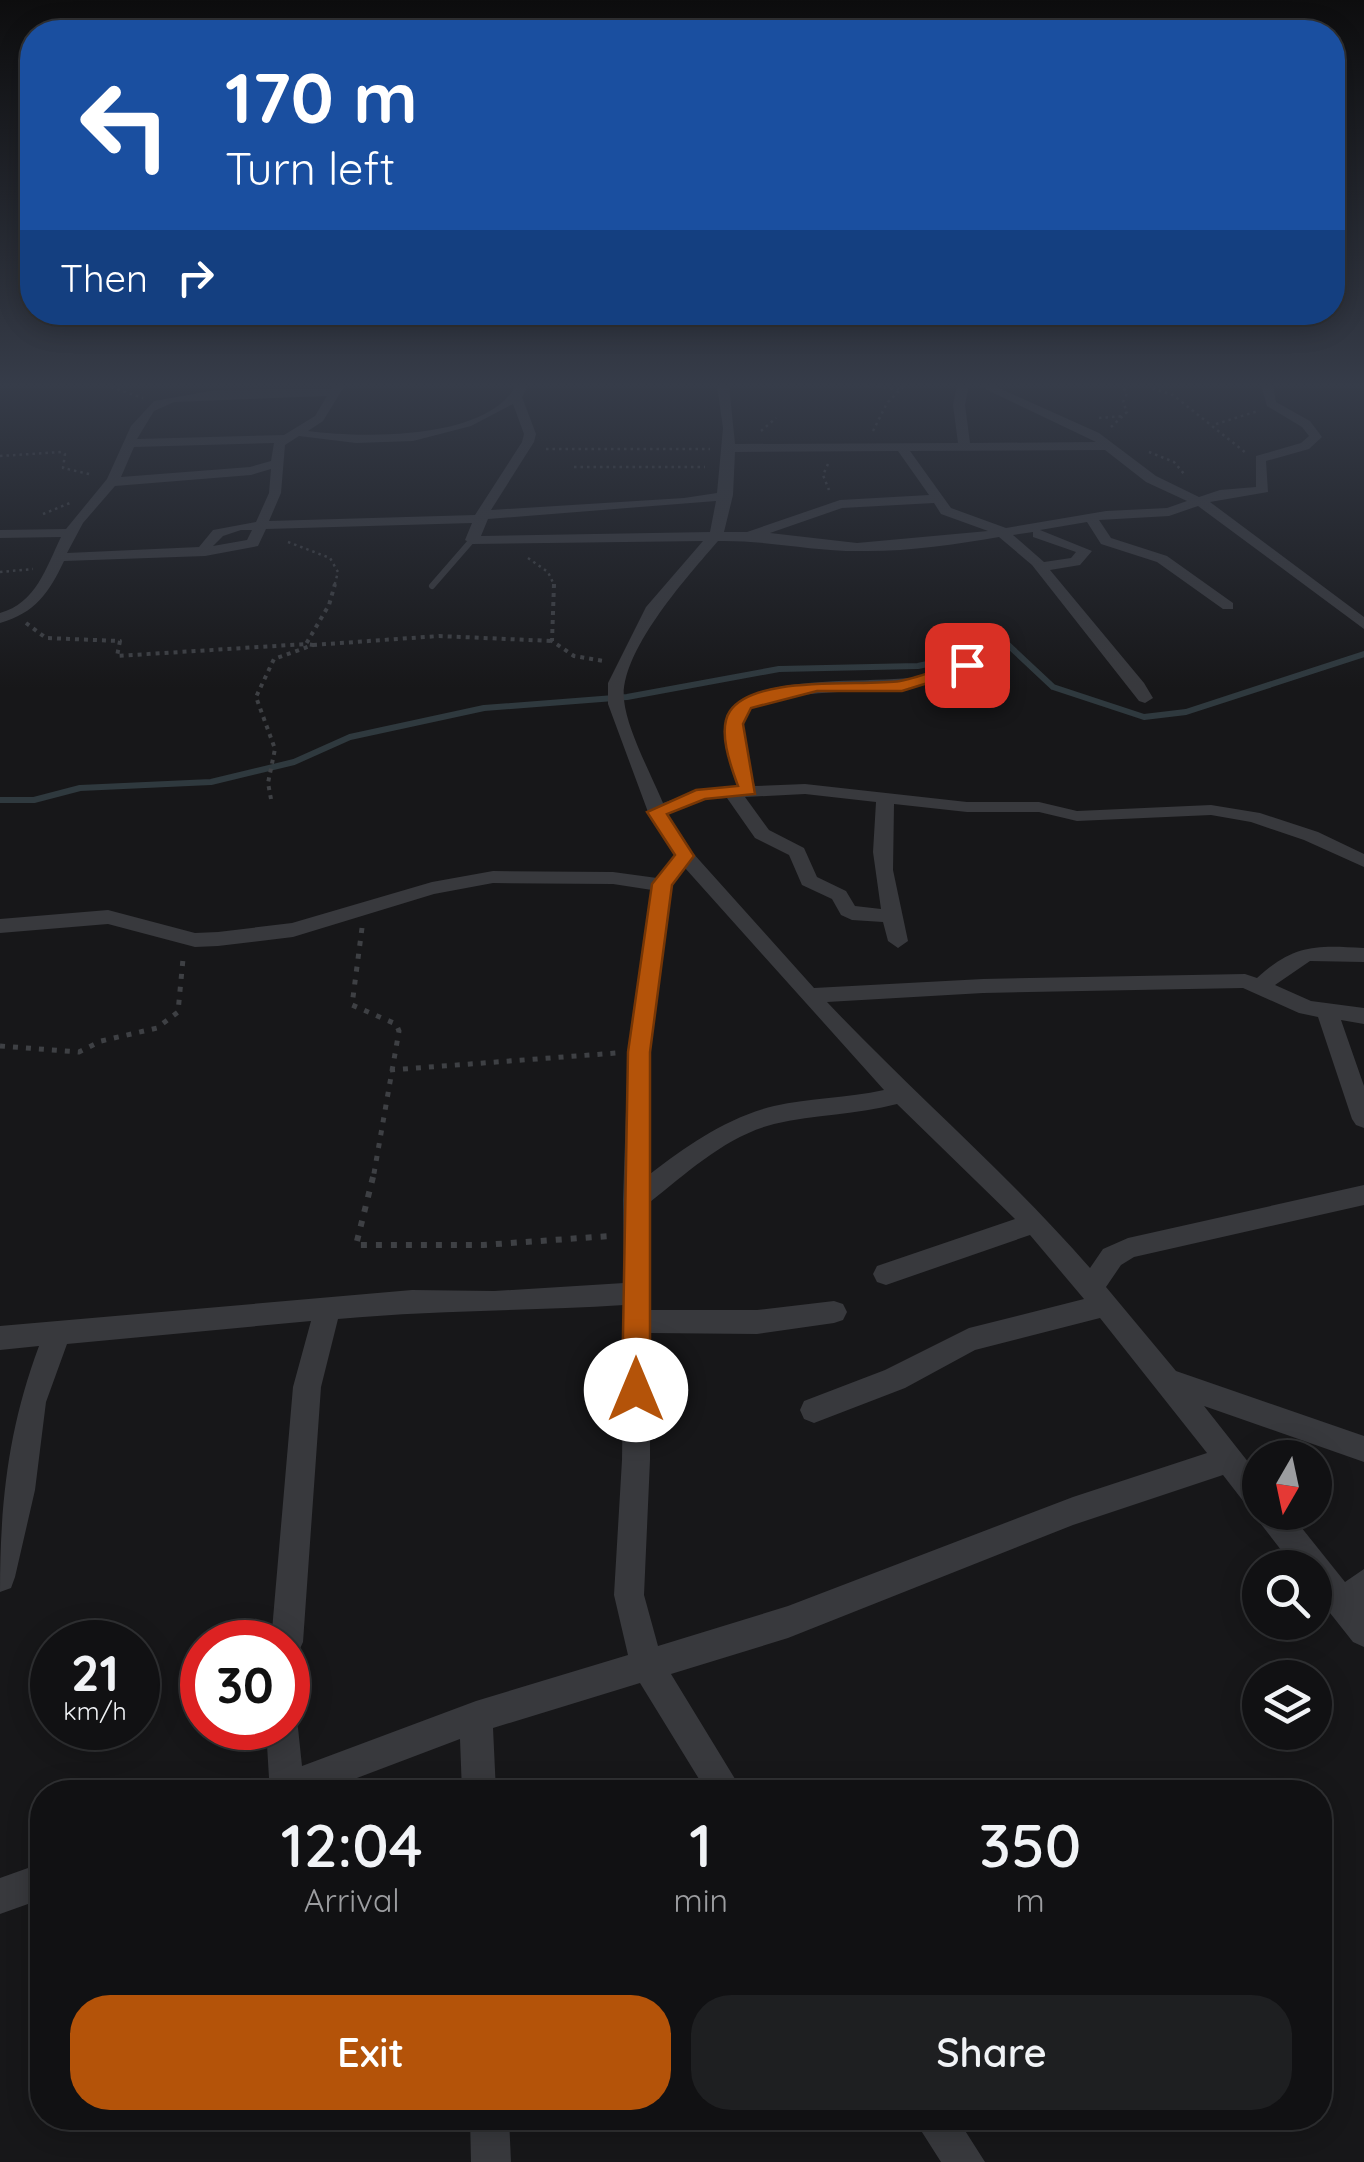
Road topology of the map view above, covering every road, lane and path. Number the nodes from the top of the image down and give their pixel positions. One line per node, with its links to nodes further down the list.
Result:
1 (105, 486): 14 (path)
2 (108, 486): 20 (street)
3 (275, 486): 17 (street)
4 (500, 486): 15 (street)
5 (727, 486): 10 (street)
6 (827, 486): 13 (path)
7 (927, 486): 11 (street)
8 (1166, 486): 12 (street)
9 (1260, 486): 12 (street)
10 (726, 495): 15 (street); 21 (street)
11 (935, 499): 13 (street); 23 (street)
12 (1201, 503): 16 (street); 32 (street)
13 (833, 506): 22 (street)
14 (39, 516)
15 (481, 517): 17 (street); 24 (street)
16 (1093, 520): 18 (street); 30 (street)
17 (268, 524): 26 (street); 26 (street); 34 (path)
18 (1030, 532): 23 (street); 28 (street)
19 (0, 534): 20 (street)
20 (70, 534): 27 (street)
21 (717, 534): 22 (street); 25 (street); 36 (street)
22 (754, 535): 23 (street)
23 (1007, 535): 28 (street)
24 (472, 540): 25 (street); 29 (lane)
25 (499, 541): 33 (path)
26 (206, 552): 27 (street)
27 (62, 556): 31 (street)
28 (1041, 568): 37 (street)
29 (432, 586)
30 (1228, 606)
31 (7, 617): 34 (path)
32 (1364, 624)
33 (552, 641): 34 (path); 36 (path)
34 (309, 644): 40 (path)
35 (974, 657): 38 (street)
36 (622, 664): 41 (street)
37 (1145, 698)
38 (740, 791): 39 (street); 41 (street); 46 (street)
39 (886, 797): 43 (street); 46 (street)
40 (270, 798)
41 (656, 812): 42 (street)
42 (685, 856): 44 (street); 52 (street)
43 (1364, 861)
44 (662, 884): 45 (street); 56 (street)
45 (348, 916): 48 (street); 57 (path)
46 (892, 916): 49 (street)
47 (0, 926): 48 (street)
48 (170, 934): 55 (path)
49 (898, 941)
50 (1364, 955): 51 (street)
51 (1262, 985): 52 (street); 53 (street)
52 (809, 996): 58 (street)
53 (1328, 1014): 54 (street); 59 (street)
54 (1364, 1016)
55 (0, 1046)
56 (639, 1052): 57 (path); 61 (street)
57 (390, 1070): 63 (path)
58 (901, 1094): 61 (street); 62 (street)
59 (1364, 1118)
60 (1364, 1195): 66 (street)
61 (635, 1200): 63 (street)
62 (1035, 1223): 64 (street); 66 (street)
63 (635, 1235): 65 (street)
64 (886, 1274)
65 (636, 1293): 67 (street); 69 (street)
66 (1098, 1296): 72 (street); 73 (street)
67 (328, 1307): 70 (street); 82 (street)
68 (834, 1312): 69 (street)
69 (636, 1321): 84 (street)
70 (58, 1331): 71 (street); 79 (street)
71 (0, 1338)
72 (1168, 1380): 74 (street); 75 (street)
73 (814, 1410)
74 (1364, 1448)
75 (1228, 1460): 76 (street); 84 (street)
76 (1242, 1478)
77 (1284, 1530): 78 (street)
78 (1300, 1550)
79 (2, 1560)
80 (1332, 1580): 81 (street)
81 (1354, 1595): 83 (street)
82 (289, 1620)
83 (1364, 1631)
84 (647, 1665): 85 (street); 90 (street)
85 (476, 1717): 88 (street); 89 (street)
86 (282, 1750): 87 (street)
87 (282, 1780)
88 (309, 1780)
89 (479, 1780)
90 (719, 1780)
91 (30, 1885): 92 (street)
92 (0, 1896)
93 (491, 2130): 95 (street)
94 (942, 2130): 96 (street)
95 (492, 2162)
96 (966, 2162)

